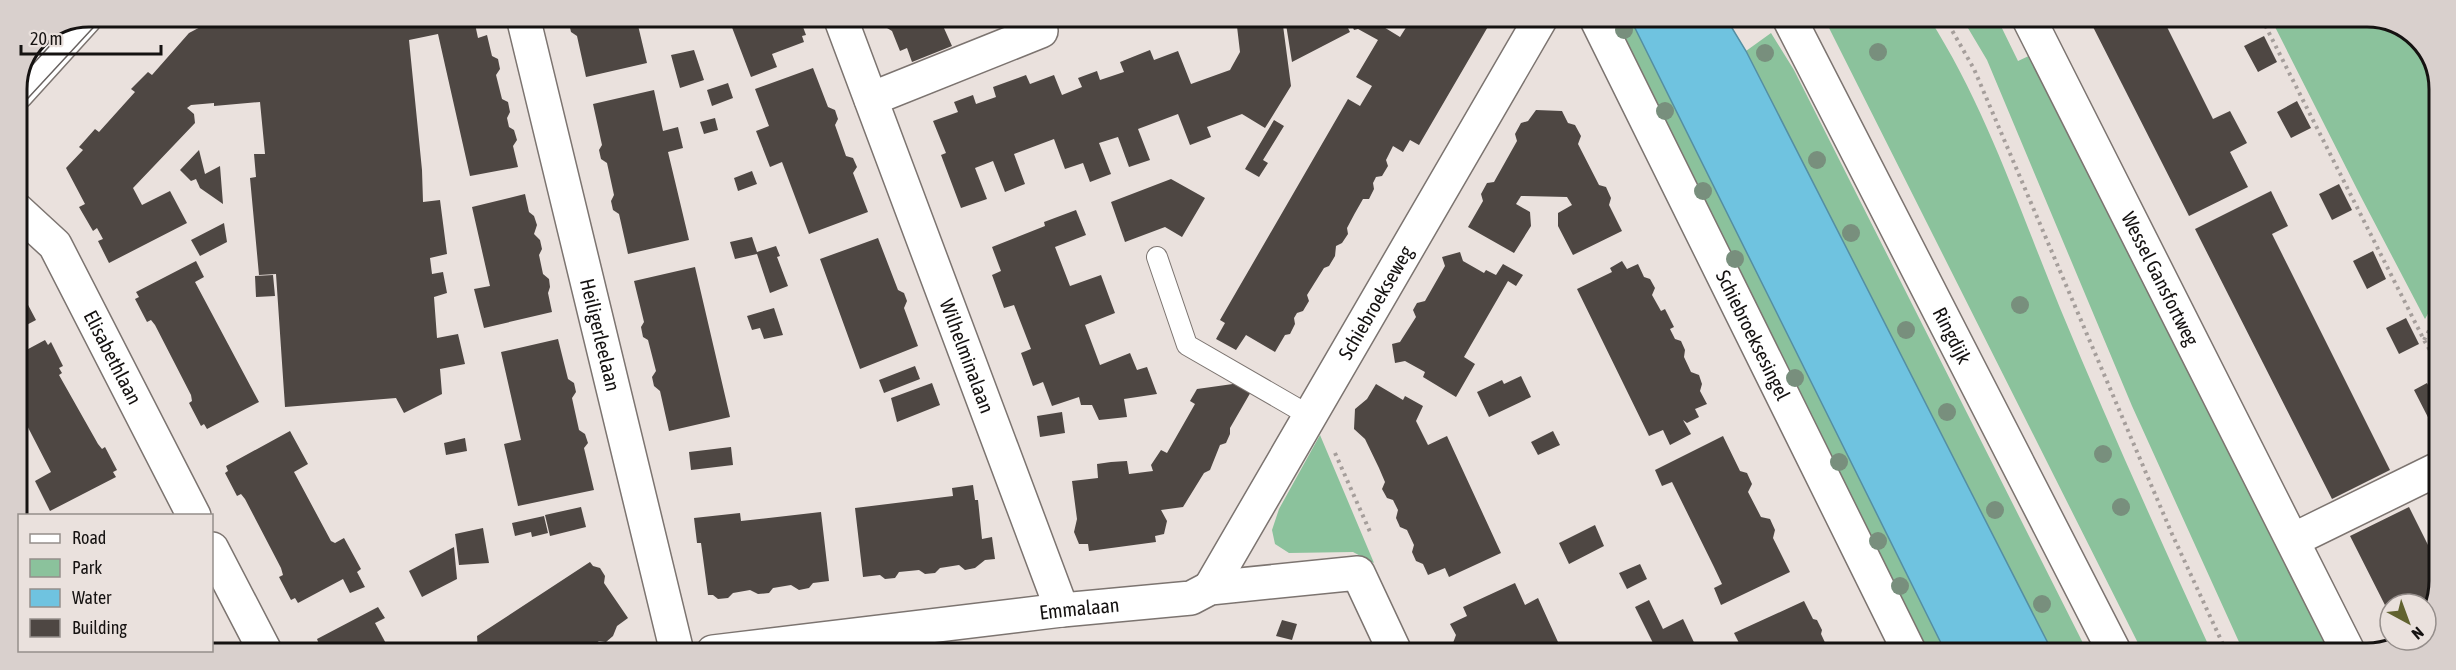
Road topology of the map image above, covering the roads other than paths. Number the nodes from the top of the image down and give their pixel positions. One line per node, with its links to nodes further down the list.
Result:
1 (525, 27): 21 (street, Heiligerleelaan)
2 (844, 27): 10 (street, Wilhelminalaan)
3 (1041, 27): 10 (street)
4 (1536, 27): 13 (street, Schiebroekseweg)
5 (1600, 27): 24 (street, Schiebroeksesingel)
6 (1794, 27): 25 (street, Ringdijk)
7 (2034, 27): 16 (street, Wessel Gansfortweg)
8 (75, 29): 9 (street)
9 (28, 80)
10 (871, 99): 19 (street, Wilhelminalaan)
11 (27, 220): 15 (street, Elisabethlaan)
12 (1157, 256): 13 (lane)
13 (1312, 411): 18 (street, Schiebroekseweg)
14 (2429, 473): 16 (street)
15 (193, 514)
16 (2293, 540): 26 (street, Wessel Gansfortweg)
17 (213, 551): 20 (street)
18 (1210, 588): 19 (street, Emmalaan); 23 (street, Emmalaan)
19 (1062, 610): 22 (street, Emmalaan)
20 (261, 643)
21 (675, 643)
22 (787, 643)
23 (1391, 643)
24 (1905, 643)
25 (2110, 643)
26 (2344, 643)

